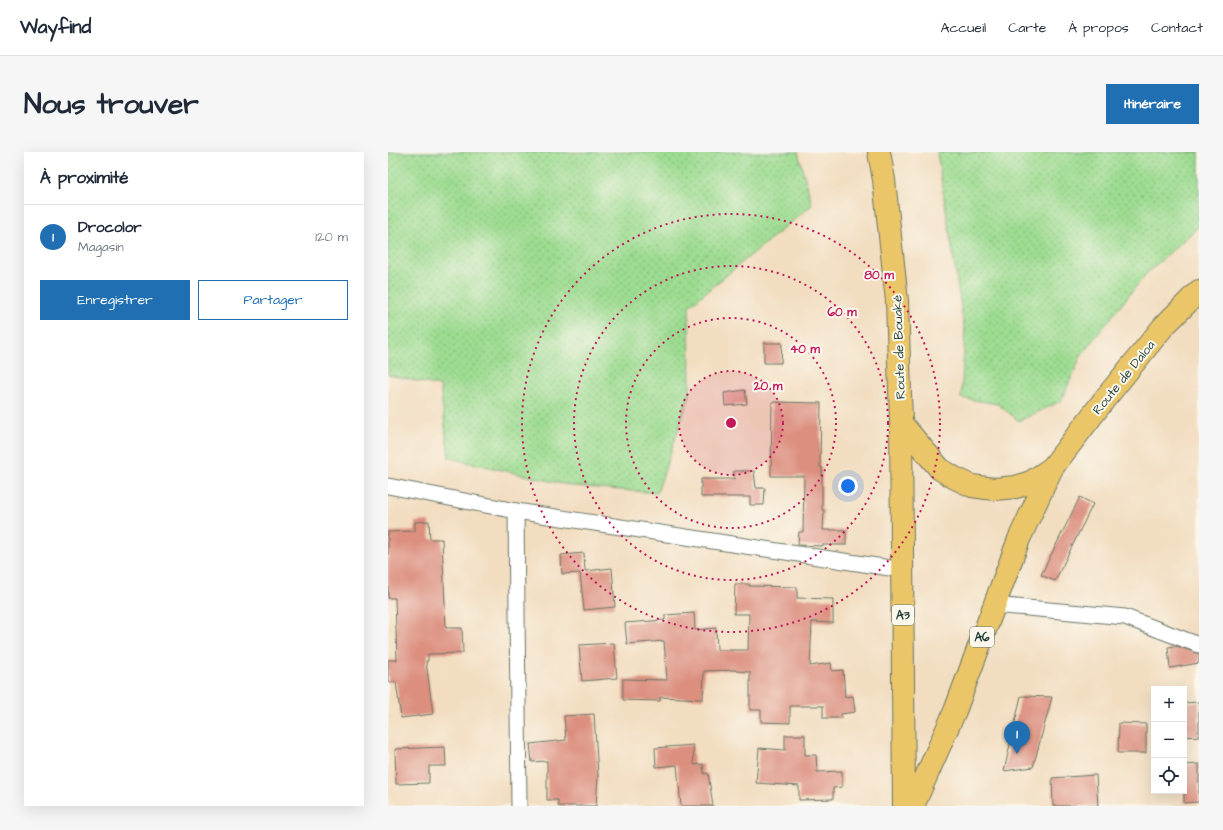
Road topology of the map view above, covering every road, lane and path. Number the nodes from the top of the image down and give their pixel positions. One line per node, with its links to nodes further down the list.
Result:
1 (879, 152): 3 (highway, Route de Bouaké / A3)
2 (1199, 291): 4 (highway, Route de Daloa / A6)
3 (901, 423): 4 (highway); 7 (highway, A3)
4 (1052, 468): 8 (highway, A6)
5 (388, 486): 6 (street)
6 (516, 511): 7 (street); 10 (street)
7 (903, 570): 11 (highway, A3)
8 (994, 605): 9 (street); 12 (highway, A6)
9 (1199, 645)
10 (519, 806)
11 (904, 806)
12 (913, 806)

